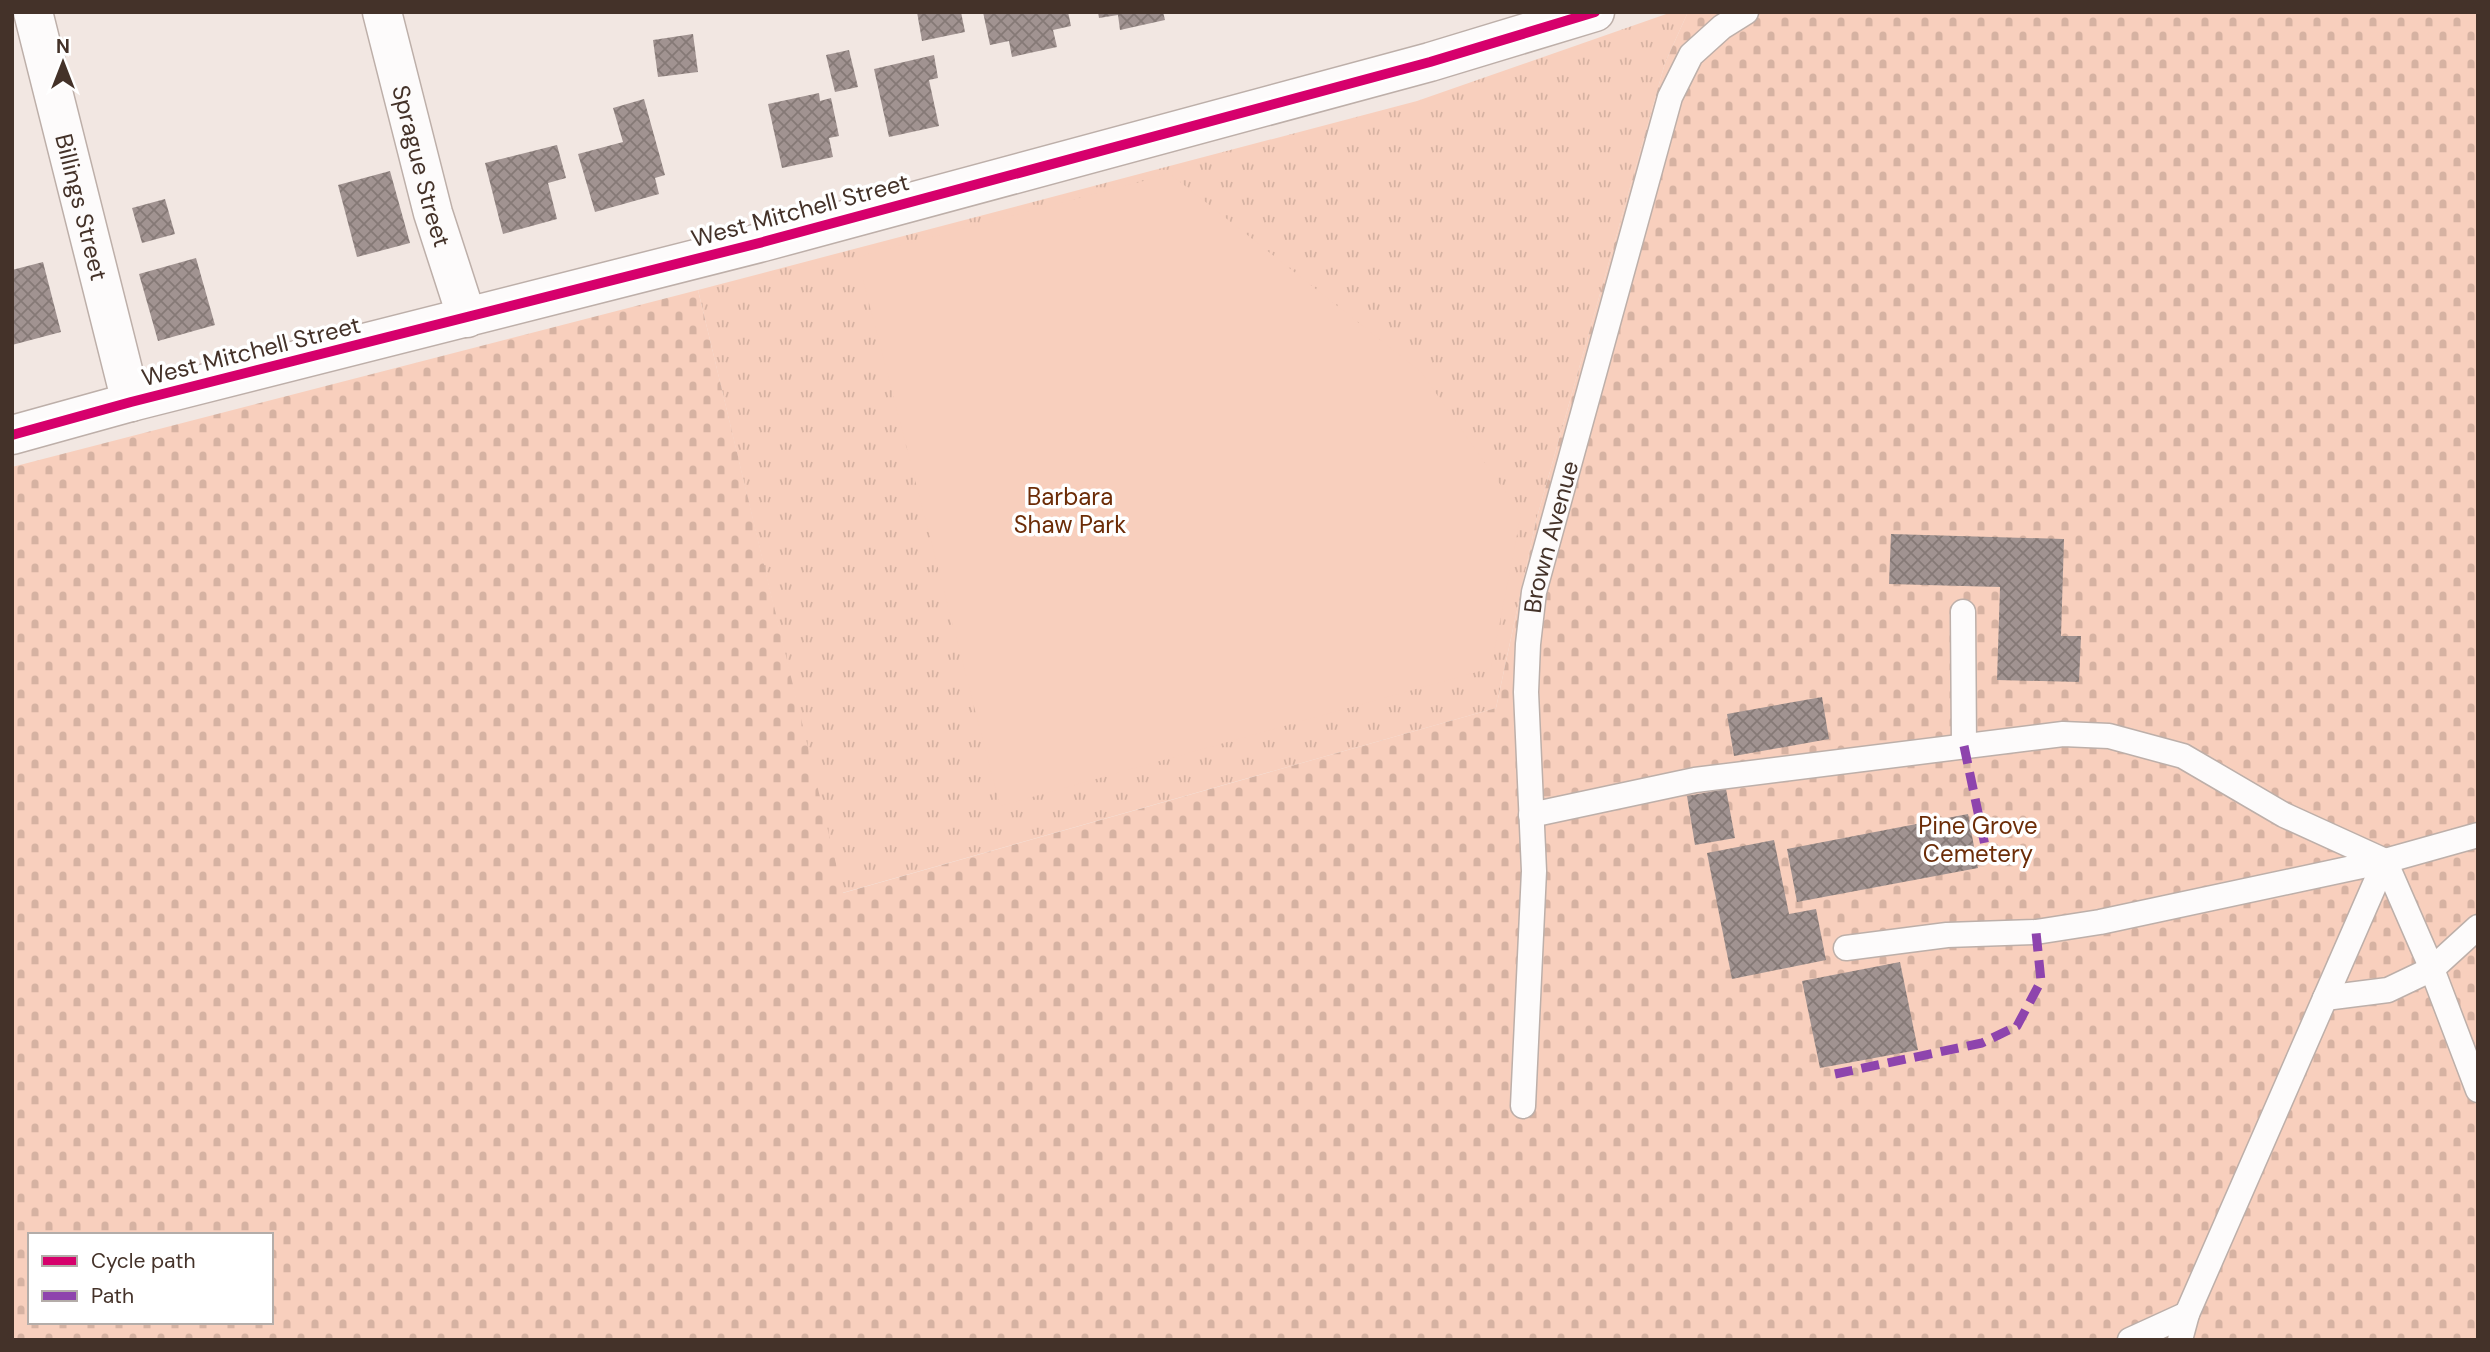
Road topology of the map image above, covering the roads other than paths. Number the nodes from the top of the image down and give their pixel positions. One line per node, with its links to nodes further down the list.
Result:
1 (33, 12): 6 (street, Billings Street)
2 (382, 12): 5 (street, Sprague Street)
3 (1595, 12): 5 (street, West Mitchell Street)
4 (1746, 12): 10 (lane, Brown Avenue)
5 (467, 318): 6 (street, West Mitchell Street)
6 (131, 402): 7 (street, West Mitchell Street)
7 (12, 435)
8 (1963, 612): 9 (lane)
9 (1964, 747): 10 (lane); 12 (lane)
10 (1531, 815): 18 (lane, Brown Avenue)
11 (2478, 835): 12 (lane)
12 (2385, 861): 14 (lane); 15 (lane); 16 (lane)
13 (2478, 927): 15 (lane)
14 (1846, 947)
15 (2432, 969): 16 (lane); 17 (lane)
16 (2325, 998): 19 (lane)
17 (2478, 1090)
18 (1523, 1107)
19 (2187, 1314): 20 (lane); 21 (lane)
20 (2130, 1340)
21 (2180, 1340)

